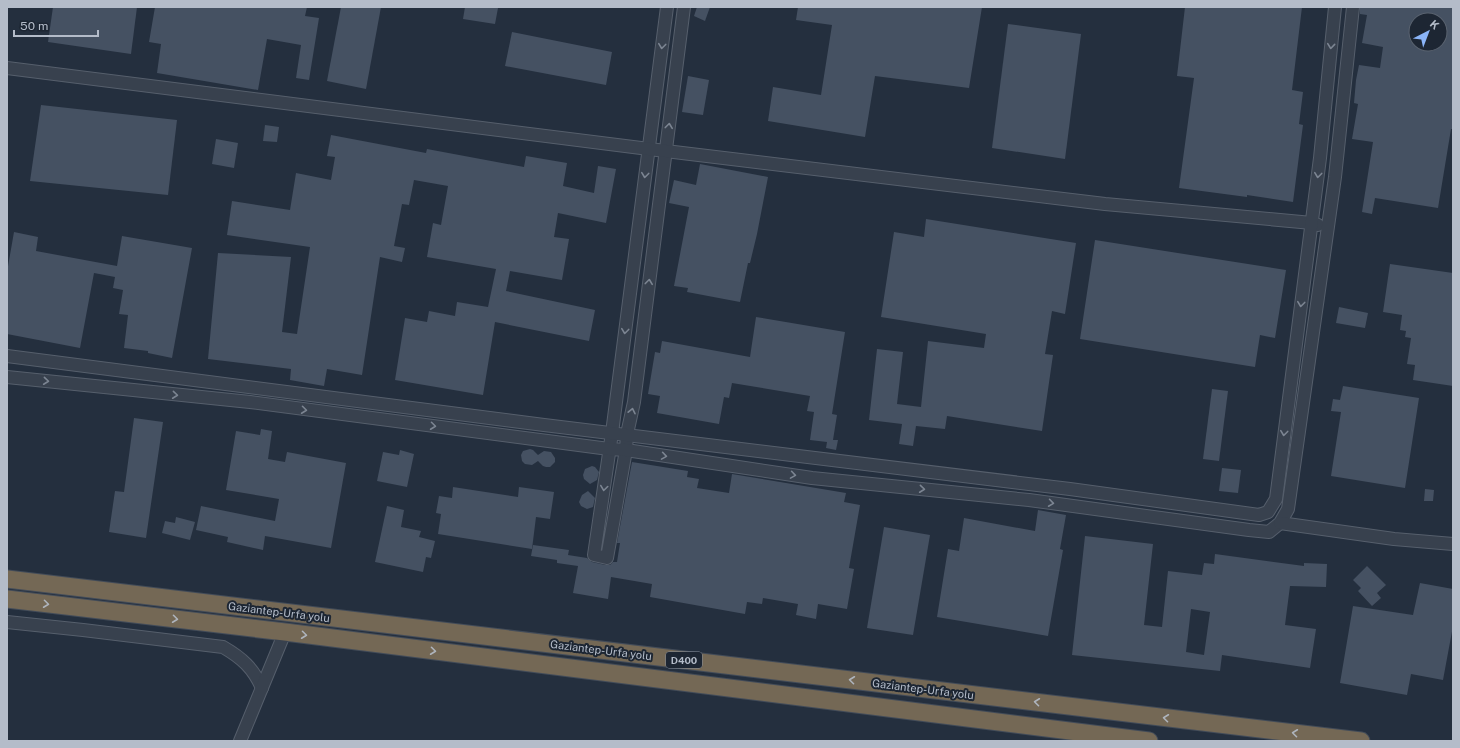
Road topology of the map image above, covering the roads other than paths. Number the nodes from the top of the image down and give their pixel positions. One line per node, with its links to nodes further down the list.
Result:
1 (667, 7): 6 (street, one-way to 6)
2 (684, 7): 7 (street, one-way to 2)
3 (1335, 7): 8 (street, one-way to 8)
4 (1353, 7): 9 (street)
5 (7, 68): 6 (street)
6 (649, 149): 7 (street); 12 (street, one-way to 12)
7 (665, 150): 8 (street); 13 (street, one-way to 7)
8 (1312, 223): 9 (street); 13 (street, one-way to 13)
9 (1328, 228): 16 (street)
10 (7, 356): 12 (street)
11 (7, 377): 14 (street, one-way to 14)
12 (612, 433): 13 (street); 14 (street)
13 (627, 434): 15 (street)
14 (609, 449): 15 (street); 15 (street, one-way to 15)
15 (626, 450): 16 (street, one-way to 16)
16 (1280, 523): 17 (street)
17 (1453, 544)
18 (7, 579): 25 (highway, Gaziantep-Urfa yolu / D400, one-way to 18)
19 (7, 599): 21 (highway, Gaziantep-Urfa yolu / D400, one-way to 21)
20 (7, 622): 22 (street)
21 (285, 632): 22 (street); 24 (highway, Gaziantep-Urfa yolu / D400, one-way to 24)
22 (262, 688): 23 (street)
23 (240, 741)
24 (1149, 741)
25 (1362, 741)

